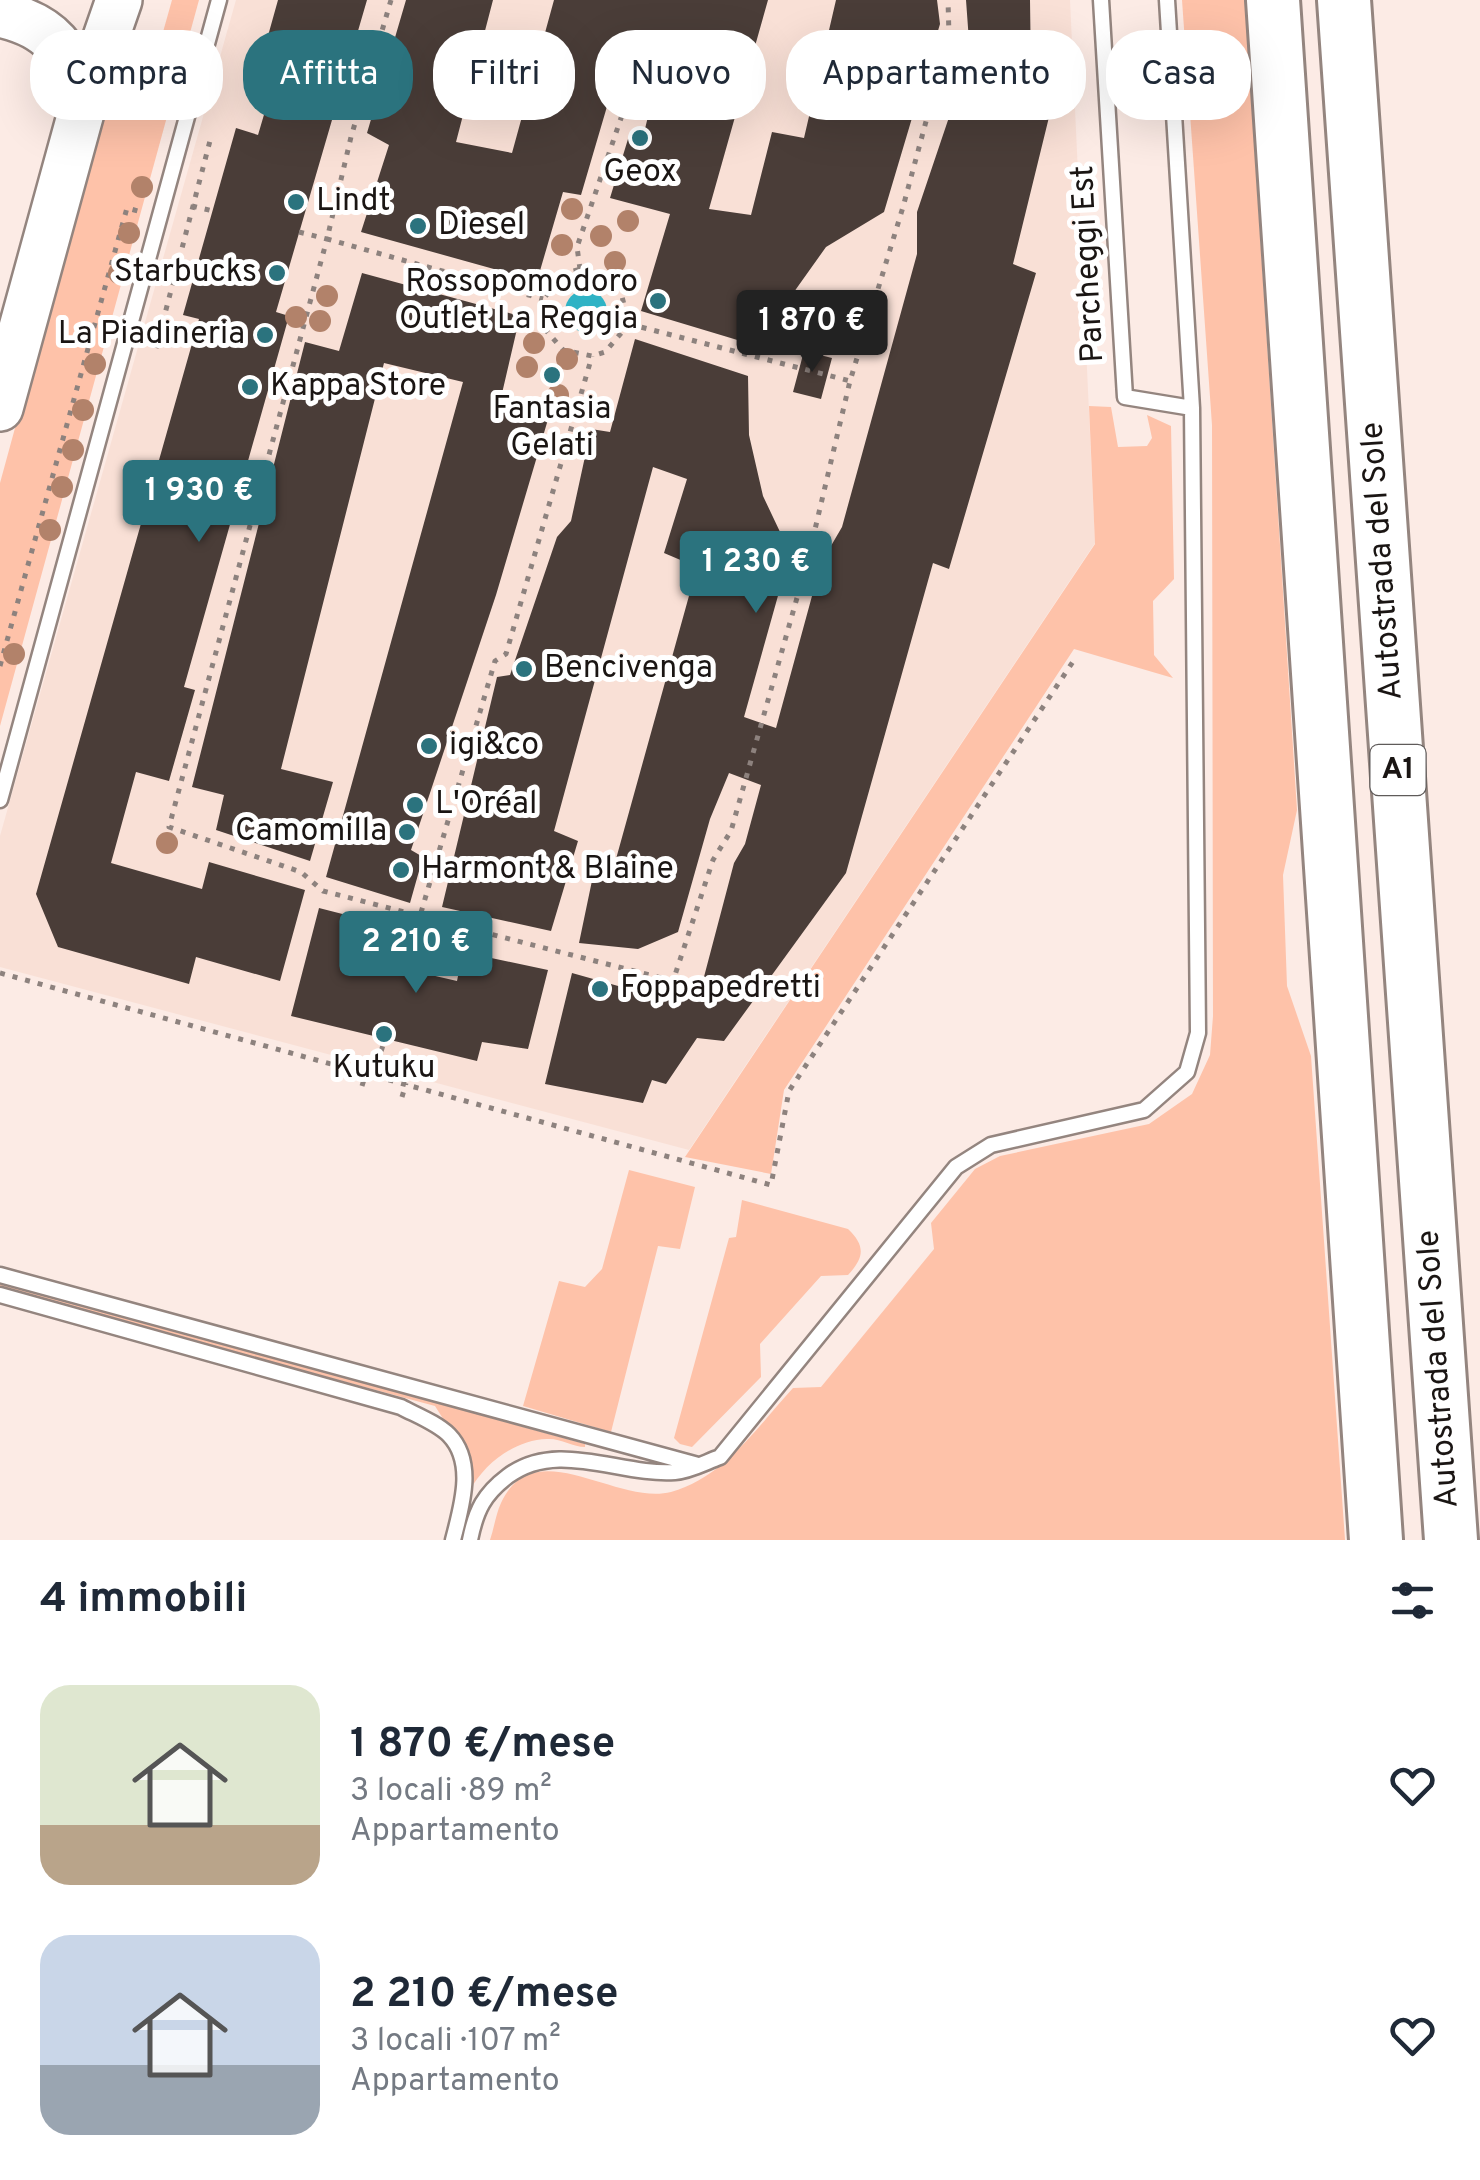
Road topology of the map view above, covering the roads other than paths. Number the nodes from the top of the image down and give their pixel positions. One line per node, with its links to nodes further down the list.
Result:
1 (218, 0): 11 (lane)
2 (1100, 0): 10 (lane, Parcheggi Est)
3 (1167, 0): 10 (lane)
4 (1272, 0): 17 (highway, A1)
5 (1344, 0): 18 (highway, Autostrada del Sole / A1)
6 (0, 14): 7 (main road)
7 (45, 30)
8 (79, 120): 9 (main road)
9 (0, 408)
10 (1192, 408): 14 (lane)
11 (0, 800)
12 (0, 1275): 14 (lane)
13 (0, 1295): 15 (lane)
14 (698, 1465): 16 (lane)
15 (452, 1540)
16 (470, 1540)
17 (1376, 1540)
18 (1451, 1540)

